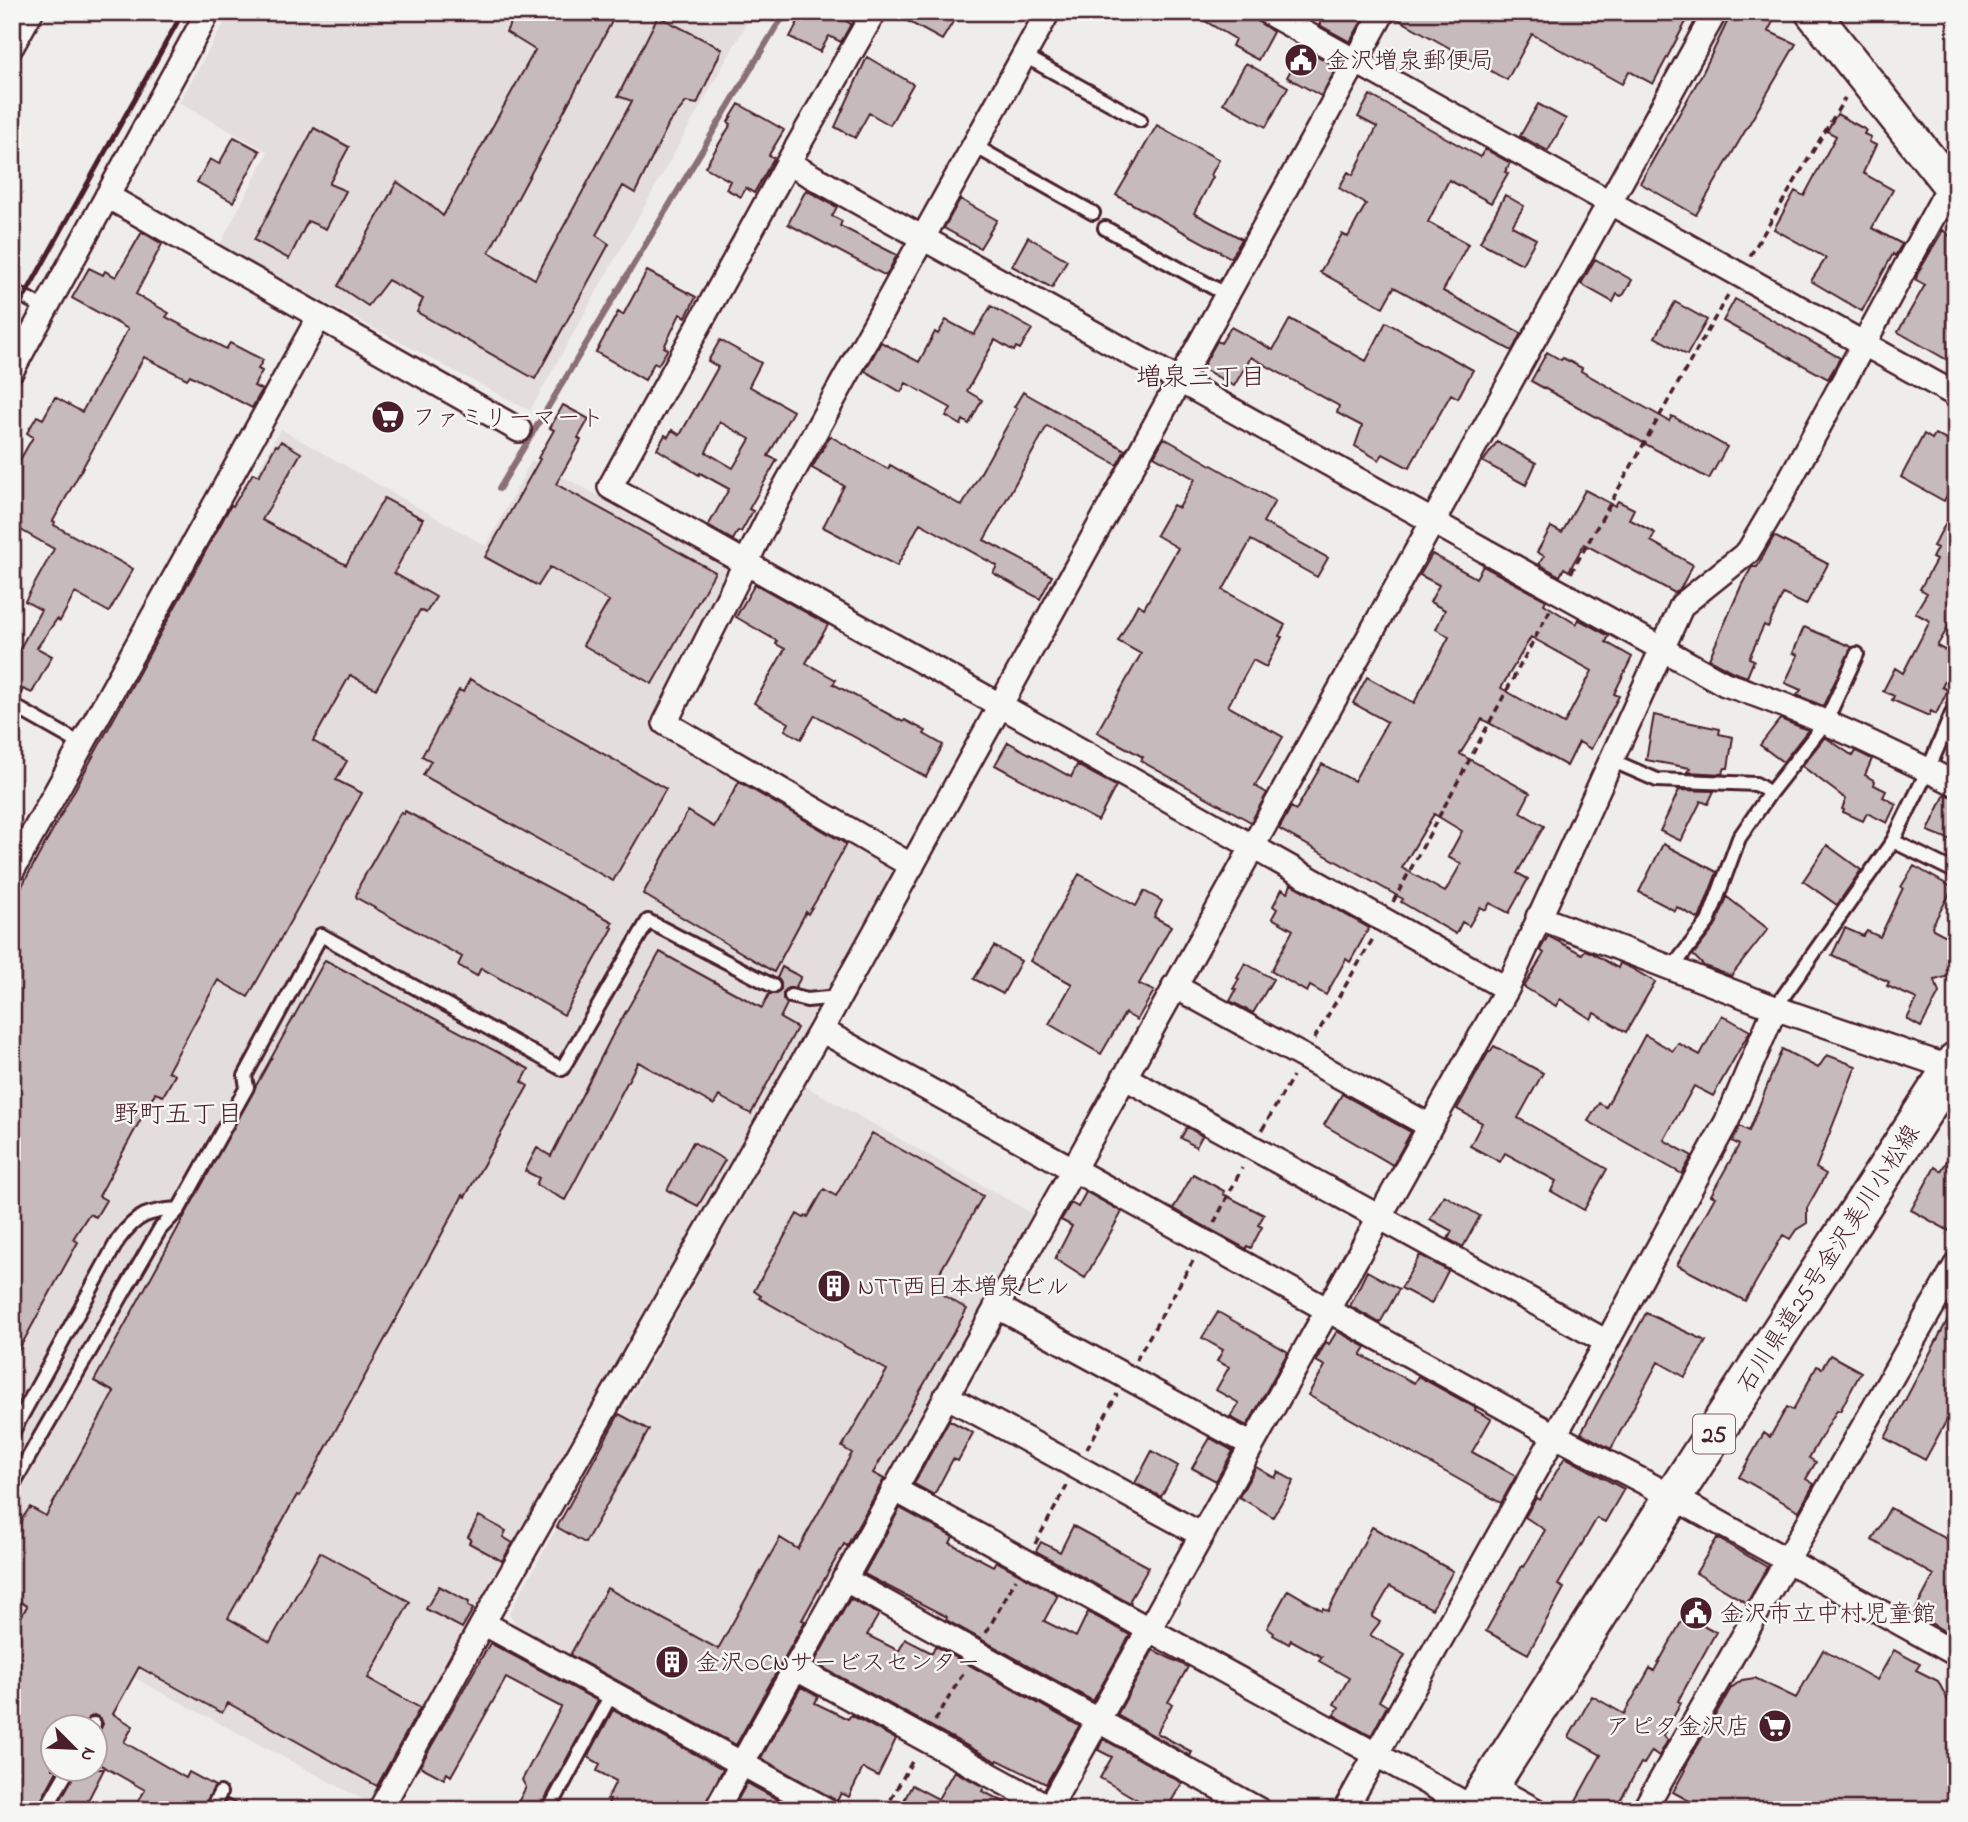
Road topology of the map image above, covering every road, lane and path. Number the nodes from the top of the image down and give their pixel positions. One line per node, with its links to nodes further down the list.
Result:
1 (31, 12): 9 (street)
2 (208, 12): 16 (street)
3 (874, 12): 14 (street)
4 (1048, 12): 10 (street)
5 (1267, 12): 11 (street)
6 (1383, 12): 11 (street)
7 (1715, 12): 17 (street)
8 (1812, 12): 15 (main road)
9 (12, 46)
10 (1023, 55): 12 (lane); 13 (street)
11 (1355, 61): 17 (street); 22 (street)
12 (1140, 120)
13 (973, 145): 18 (lane); 20 (street)
14 (788, 163): 20 (street); 31 (street)
15 (1954, 184): 25 (street)
16 (107, 196): 23 (street); 24 (street)
17 (1611, 203): 25 (street); 30 (street)
18 (1093, 213)
19 (1105, 228): 22 (lane)
20 (921, 238): 27 (street); 31 (street)
21 (12, 290): 23 (lane)
22 (1227, 295): 27 (street)
23 (46, 309): 26 (street)
24 (319, 317): 29 (street); 38 (street)
25 (1864, 343): 28 (street); 32 (street)
26 (12, 370)
27 (1179, 381): 30 (street); 36 (street)
28 (1956, 395)
29 (519, 430)
30 (1434, 523): 32 (street); 44 (street)
31 (745, 562): 36 (street); 45 (street)
32 (1662, 649): 37 (street); 39 (street)
33 (1857, 654): 37 (lane)
34 (1956, 704): 40 (lane)
35 (12, 705): 38 (lane)
36 (1000, 705): 44 (street); 45 (street)
37 (1825, 723): 40 (street); 42 (lane)
38 (81, 744): 46 (street)
39 (1611, 761): 42 (lane); 48 (street)
40 (1928, 770): 41 (street); 43 (lane)
41 (1956, 784)
42 (1770, 793): 49 (lane)
43 (1894, 841): 47 (lane); 55 (lane)
44 (1252, 846): 51 (street); 52 (street)
45 (912, 866): 54 (street)
46 (12, 871)
47 (1956, 872)
48 (1538, 917): 49 (street); 52 (street)
49 (1672, 968): 55 (street)
50 (773, 986): 61 (lane)
51 (1174, 986): 58 (street); 59 (street)
52 (1507, 989): 59 (street)
53 (791, 996): 54 (lane)
54 (839, 997): 56 (street)
55 (1775, 1008): 57 (street); 66 (street)
56 (821, 1030): 60 (street); 77 (street)
57 (1954, 1066): 73 (main road, 石川県道25号金沢美川小松線 / 25)
58 (1124, 1077): 60 (street); 62 (street)
59 (1430, 1126): 62 (street)
60 (1073, 1168): 64 (street); 65 (street)
61 (179, 1209): 68 (lane); 71 (lane)
62 (1379, 1218): 65 (street); 66 (street)
63 (1956, 1265): 75 (street)
64 (996, 1306): 67 (street); 70 (street)
65 (1328, 1310): 69 (street); 70 (street)
66 (1607, 1342): 69 (street)
67 (946, 1396): 72 (street); 74 (street)
68 (12, 1433)
69 (1554, 1435): 73 (street); 83 (street)
70 (1252, 1445): 74 (street)
71 (12, 1486)
72 (894, 1489): 76 (street); 78 (street)
73 (1673, 1497): 75 (street); 87 (main road, 石川県道25号金沢美川小松線 / 25)
74 (1202, 1535): 78 (street)
75 (1787, 1560): 79 (street); 98 (street)
76 (844, 1579): 80 (street); 82 (street)
77 (483, 1623): 81 (street); 91 (street)
78 (1148, 1629): 82 (street); 83 (street)
79 (1956, 1654)
80 (795, 1668): 84 (street); 88 (street)
81 (612, 1693): 84 (street); 92 (lane)
82 (1098, 1720): 88 (street); 95 (street)
83 (1374, 1754): 87 (street); 96 (street)
84 (742, 1763): 93 (street); 94 (street)
85 (60, 1784): 89 (lane)
86 (220, 1793): 90 (lane)
87 (1479, 1804): 97 (street)
88 (1048, 1808)
89 (45, 1810)
90 (211, 1810)
91 (380, 1810)
92 (549, 1810)
93 (716, 1810)
94 (827, 1810)
95 (1259, 1810)
96 (1345, 1810)
97 (1535, 1810)
98 (1644, 1810)

